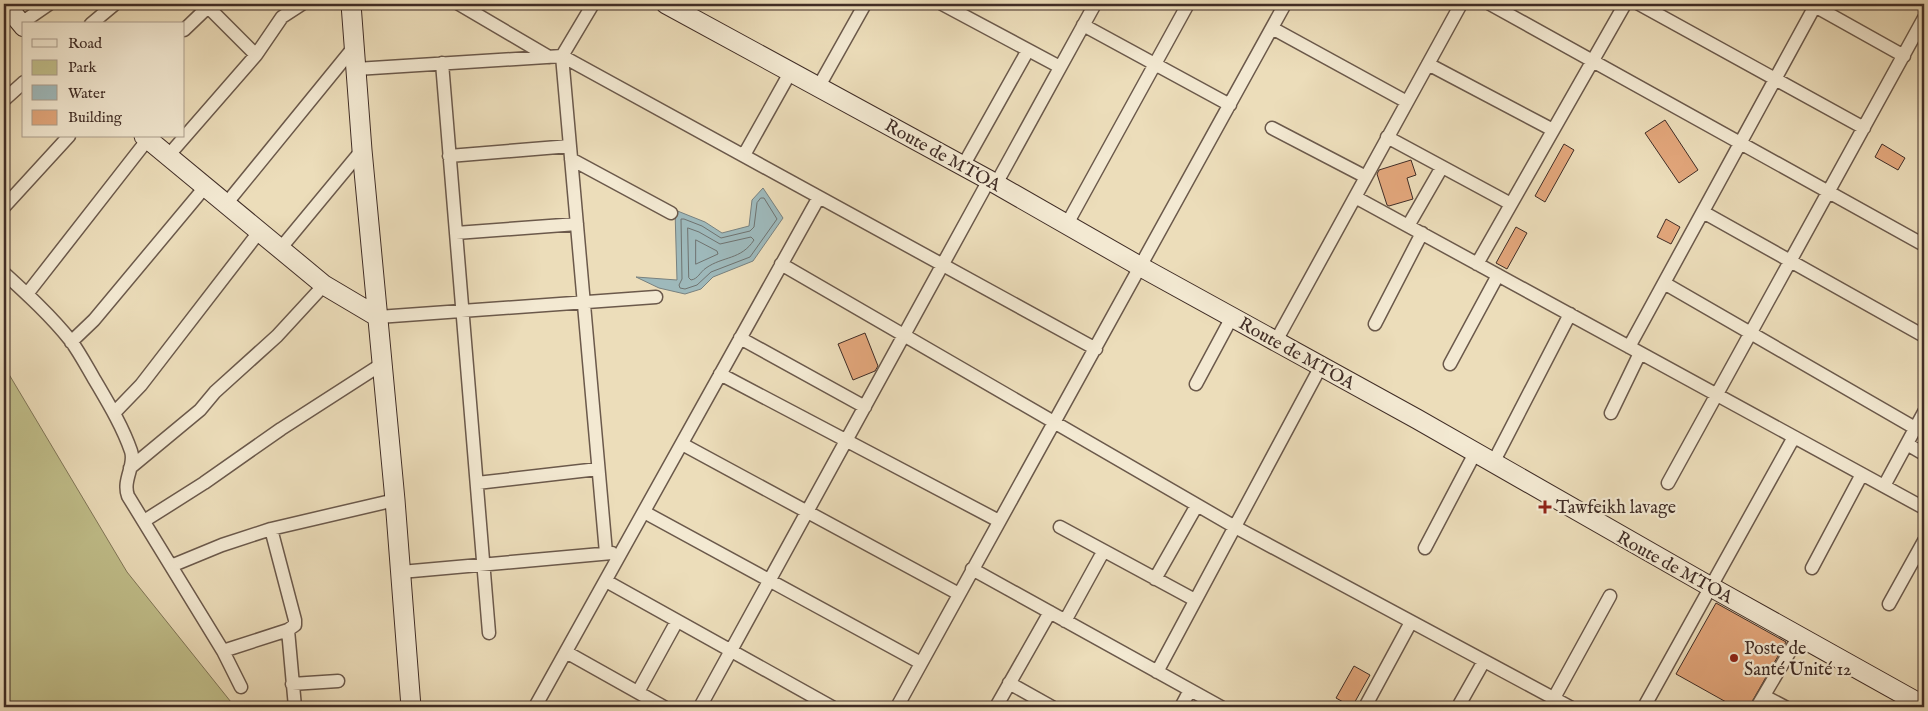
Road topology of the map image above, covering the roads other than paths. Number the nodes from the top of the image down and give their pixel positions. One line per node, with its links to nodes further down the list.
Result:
1 (4, 4): 24 (street)
2 (49, 4): 21 (street)
3 (115, 4): 22 (street)
4 (302, 4): 29 (street)
5 (351, 4): 27 (street)
6 (459, 4): 32 (street)
7 (593, 4): 30 (street)
8 (666, 4): 39 (street, Route de MTOA)
9 (864, 4): 42 (street)
10 (942, 4): 28 (street)
11 (1095, 4): 23 (street)
12 (1188, 4): 35 (street)
13 (1285, 4): 25 (street)
14 (1460, 4): 36 (street)
15 (1490, 4): 33 (street)
16 (1625, 4): 33 (street)
17 (1639, 4): 40 (street)
18 (207, 5): 26 (street); 29 (street)
19 (1813, 5): 31 (street); 40 (street)
20 (1924, 18): 31 (street)
21 (27, 22)
22 (94, 22)
23 (1083, 25): 35 (street); 37 (street)
24 (22, 26)
25 (1272, 28): 44 (street); 45 (street)
26 (185, 29)
27 (354, 47): 38 (street); 69 (street)
28 (1028, 50): 37 (street); 61 (street)
29 (256, 54): 49 (street)
30 (562, 56): 32 (street); 55 (street); 59 (street)
31 (1904, 56): 47 (street)
32 (549, 57): 34 (street)
33 (1593, 61): 48 (street); 54 (street)
34 (442, 63): 38 (street); 58 (street)
35 (1155, 64): 45 (street); 75 (street)
36 (1428, 64): 44 (street); 48 (street)
37 (1060, 67): 64 (street)
38 (356, 69): 56 (street)
39 (791, 71): 42 (street, Route de MTOA); 59 (street)
40 (1776, 79): 47 (street); 54 (street)
41 (22, 84): 43 (street)
42 (819, 86): 61 (street, Route de MTOA)
43 (4, 100)
44 (1407, 102): 50 (street)
45 (1230, 105): 86 (street)
46 (1272, 128): 63 (street)
47 (1864, 128): 66 (street)
48 (1553, 130): 70 (street)
49 (185, 136)
50 (1388, 137): 62 (street); 63 (street)
51 (68, 138): 71 (street)
52 (146, 138): 57 (street); 91 (street)
53 (184, 138): 57 (street)
54 (1741, 143): 66 (street); 72 (street)
55 (570, 146): 58 (street); 60 (street)
56 (362, 150): 81 (street); 96 (street)
57 (168, 156): 65 (street)
58 (449, 156): 78 (street)
59 (744, 156): 67 (street)
60 (571, 159): 73 (street); 74 (street)
61 (963, 166): 64 (street, Route de MTOA)
62 (1442, 167): 70 (street); 76 (street)
63 (1366, 178): 68 (street)
64 (993, 182): 75 (street, Route de MTOA); 85 (street)
65 (205, 187): 69 (street); 103 (street)
66 (1828, 192): 80 (street); 82 (street)
67 (819, 197): 83 (street); 85 (street)
68 (1355, 197): 76 (street); 104 (street)
69 (226, 204): 77 (street)
70 (1511, 204): 84 (street)
71 (4, 207)
72 (1703, 212): 82 (street); 89 (street)
73 (671, 213)
74 (577, 224): 78 (street); 93 (street)
75 (1067, 224): 86 (street, Route de MTOA)
76 (1408, 226): 79 (street)
77 (259, 232): 81 (street); 115 (street)
78 (456, 233): 94 (street)
79 (1422, 233): 84 (street); 98 (street)
80 (1924, 245)
81 (280, 249): 90 (street)
82 (1790, 261): 99 (street); 101 (street)
83 (781, 264): 100 (street); 102 (street)
84 (1477, 264): 88 (street)
85 (943, 265): 100 (street); 105 (street)
86 (1141, 267): 97 (street, Route de MTOA); 105 (street)
87 (4, 273): 91 (street)
88 (1498, 275): 95 (street); 108 (street)
89 (1664, 283): 99 (street); 106 (street)
90 (324, 285): 96 (street); 126 (street)
91 (27, 294): 103 (street)
92 (656, 297): 93 (street)
93 (583, 303): 94 (street); 127 (street)
94 (462, 312): 96 (street); 129 (street)
95 (1570, 314): 106 (street); 125 (street)
96 (378, 317): 107 (street)
97 (1232, 317): 104 (street, Route de MTOA); 111 (street)
98 (1375, 324)
99 (1751, 333): 112 (street); 118 (street)
100 (904, 336): 113 (street); 117 (street)
101 (1924, 336)
102 (740, 338): 110 (street); 113 (street)
103 (72, 342): 115 (street)
104 (1276, 342): 109 (street, Route de MTOA)
105 (1096, 349): 117 (street)
106 (1635, 350): 112 (street); 116 (street)
107 (382, 364): 132 (street); 137 (street)
108 (1450, 364)
109 (1321, 366): 123 (street, Route de MTOA); 140 (street)
110 (720, 374): 120 (street); 121 (street)
111 (1196, 384)
112 (1717, 395): 119 (street); 130 (street)
113 (865, 407): 120 (street)
114 (1924, 412): 118 (street)
115 (114, 413): 126 (street)
116 (1611, 413)
117 (1055, 423): 133 (street); 138 (street)
118 (1915, 428): 122 (street)
119 (1794, 437): 128 (street); 155 (street)
120 (847, 441): 136 (street); 138 (street)
121 (682, 444): 135 (street); 136 (street)
122 (1906, 444): 124 (street); 131 (street)
123 (1475, 453): 125 (street, Route de MTOA); 143 (street)
124 (1924, 454)
125 (1493, 463): 155 (street, Route de MTOA)
126 (130, 468): 137 (street)
127 (598, 469): 129 (street); 146 (street)
128 (1862, 474): 131 (street); 149 (street)
129 (477, 483): 147 (street)
130 (1668, 483)
131 (1884, 486): 134 (street)
132 (395, 500): 141 (street); 151 (street)
133 (1197, 505): 140 (street); 152 (street)
134 (1924, 508)
135 (644, 512): 144 (street); 154 (street)
136 (808, 512): 154 (street); 156 (street)
137 (144, 521): 148 (street)
138 (999, 521): 150 (street)
139 (1060, 527): 145 (street)
140 (1235, 527): 158 (street); 163 (street)
141 (271, 529): 148 (street); 164 (street)
142 (1924, 541): 159 (street)
143 (1425, 548)
144 (622, 552): 146 (street); 153 (street)
145 (1103, 552): 152 (street); 162 (street)
146 (606, 553): 147 (street)
147 (484, 564): 151 (street); 165 (street)
148 (171, 566): 167 (street)
149 (1812, 568)
150 (972, 569): 156 (street); 160 (street)
151 (401, 572): 183 (street)
152 (1155, 579): 158 (street)
153 (606, 581): 161 (street); 169 (street)
154 (770, 581): 168 (street); 171 (street)
155 (1711, 587): 166 (street, Route de MTOA); 196 (street)
156 (959, 594): 171 (street)
157 (1610, 596): 180 (street)
158 (1195, 600): 172 (street)
159 (1889, 604)
160 (1050, 612): 162 (street); 175 (street)
161 (677, 621): 168 (street); 178 (street)
162 (1065, 621): 172 (street)
163 (1412, 622): 170 (street); 193 (street)
164 (288, 630): 167 (street); 174 (street)
165 (489, 633)
166 (1798, 636): 179 (street); 181 (street, Route de MTOA)
167 (223, 651): 176 (street)
168 (731, 651): 186 (street); 187 (street)
169 (566, 652): 178 (street); 184 (street)
170 (1484, 661): 180 (street); 194 (street)
171 (921, 663): 188 (street)
172 (1157, 672): 177 (street)
173 (338, 681): 174 (street)
174 (292, 684): 182 (street)
175 (1009, 684): 189 (street); 190 (street)
176 (241, 688)
177 (1190, 690): 191 (street); 192 (street)
178 (638, 692): 185 (street)
179 (1760, 702): 197 (street)
180 (1551, 703): 195 (street)
181 (1924, 706)
182 (295, 707)
183 (411, 707)
184 (535, 707)
185 (664, 707)
186 (700, 707)
187 (832, 707)
188 (897, 707)
189 (996, 707)
190 (1052, 707)
191 (1181, 707)
192 (1221, 707)
193 (1366, 707)
194 (1458, 707)
195 (1570, 707)
196 (1644, 707)
197 (1784, 707)

